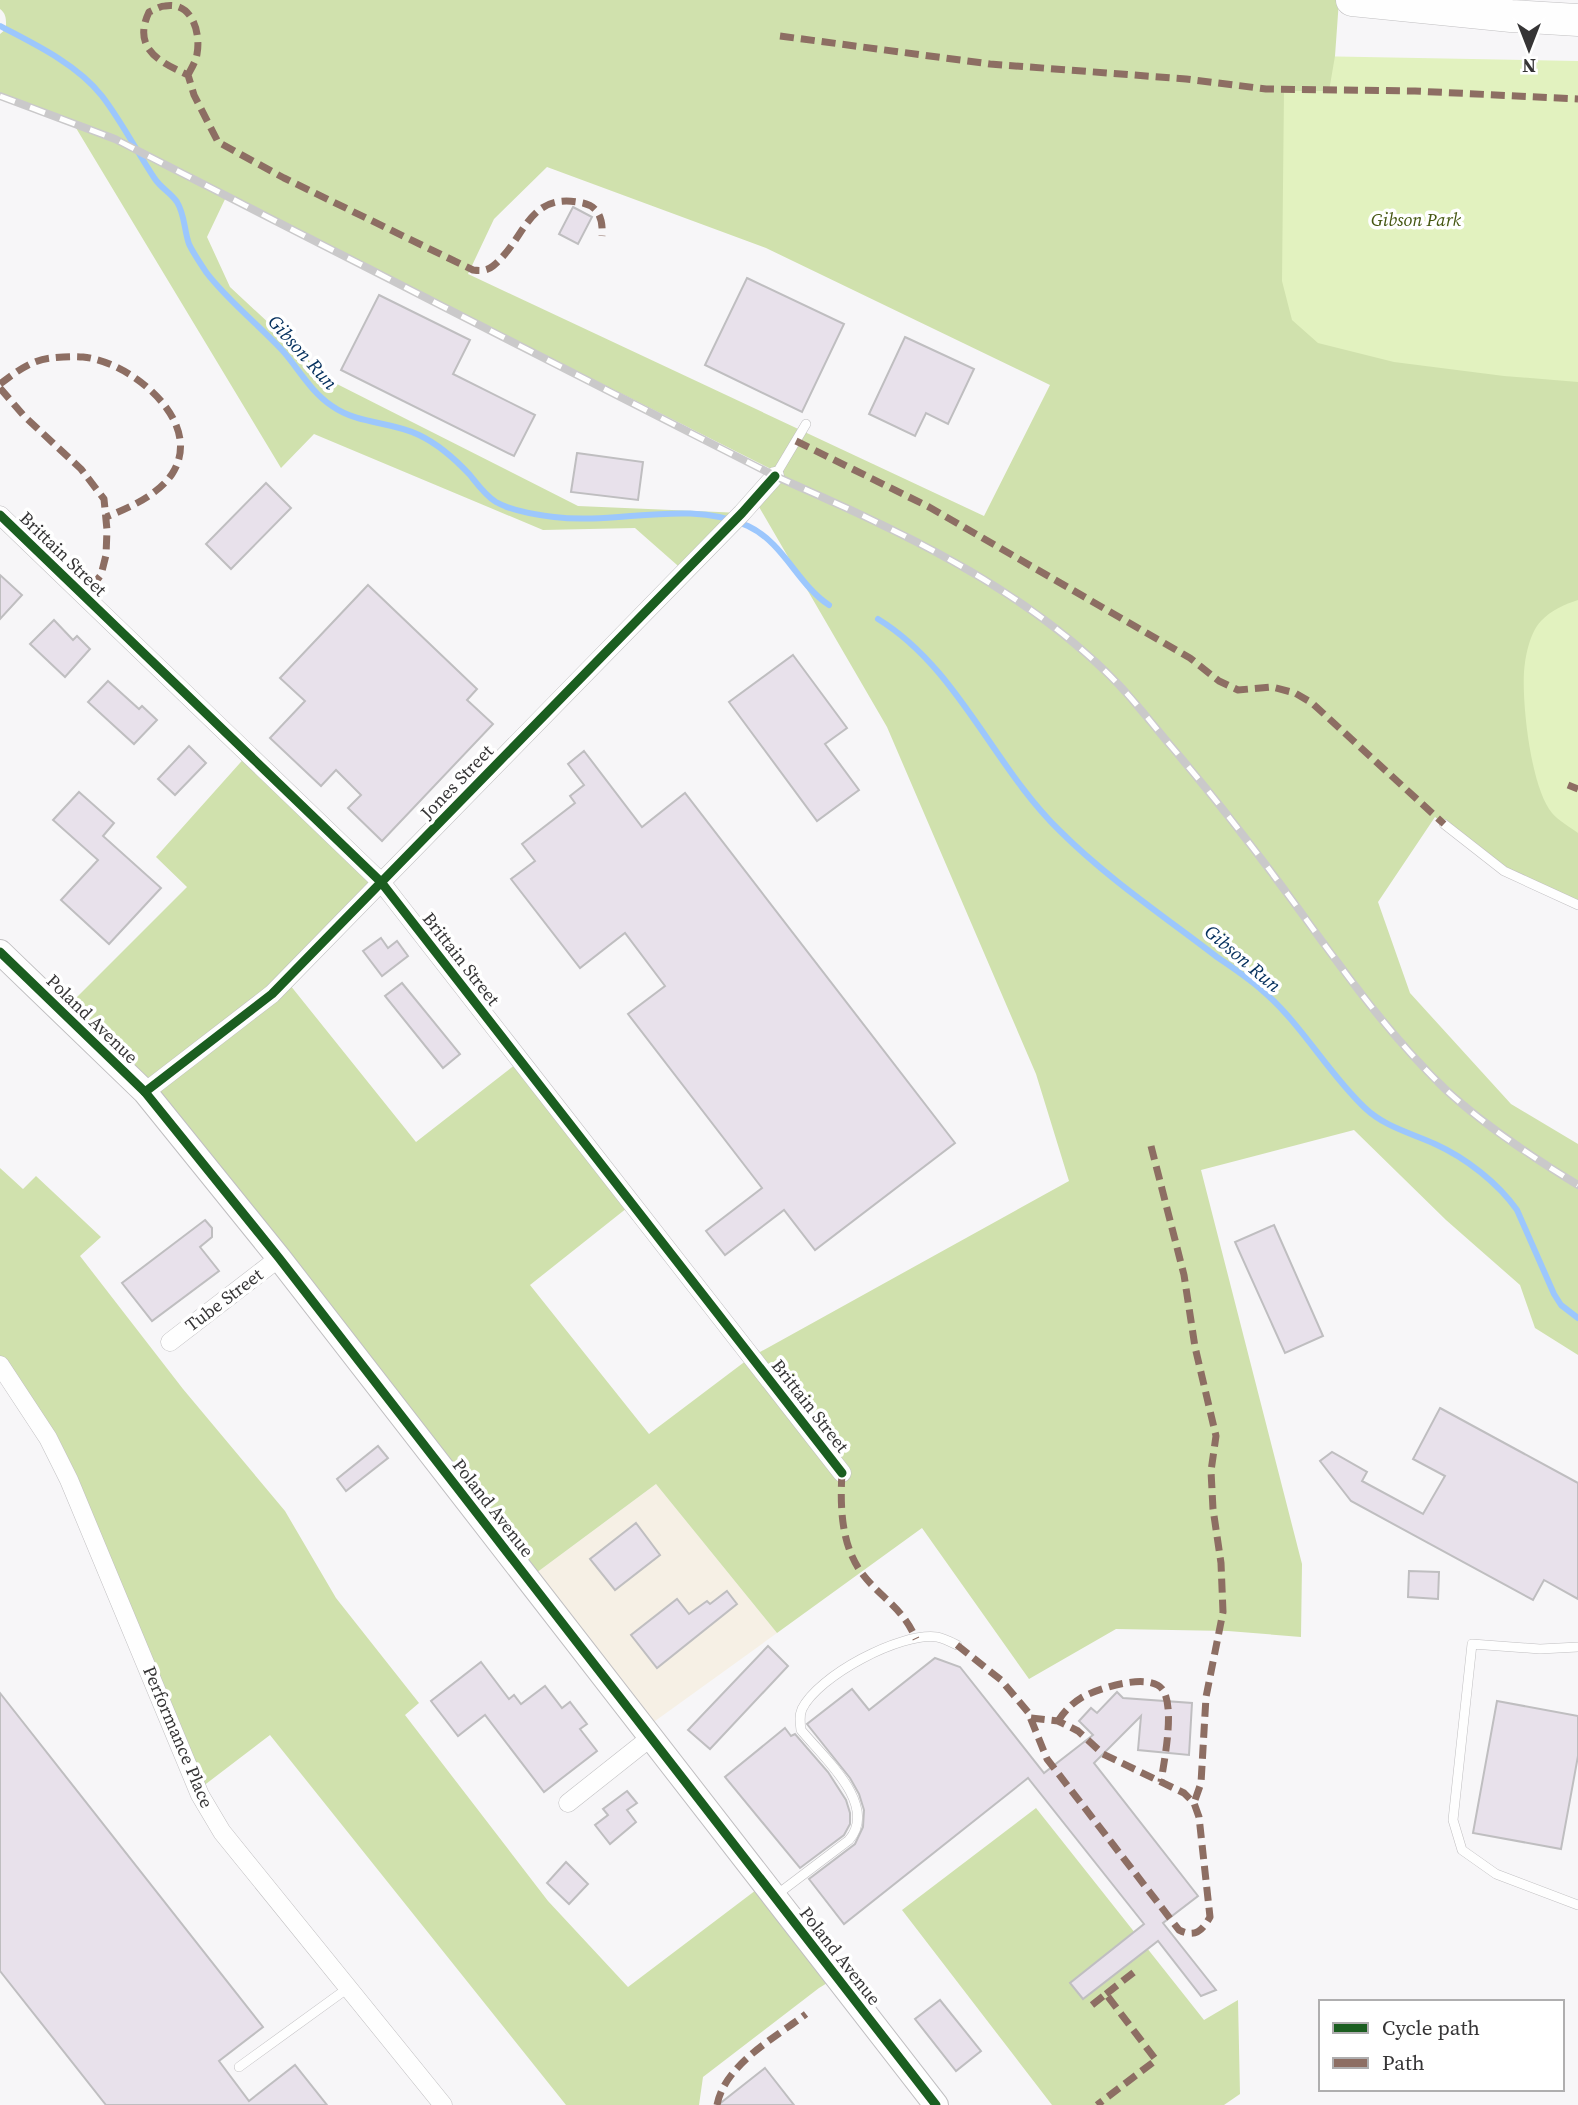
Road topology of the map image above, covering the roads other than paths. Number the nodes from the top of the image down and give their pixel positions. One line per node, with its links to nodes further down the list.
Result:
1 (1353, 1): 2 (highway)
2 (1578, 20)
3 (806, 424): 4 (lane)
4 (775, 476): 7 (street, Jones Street)
5 (0, 516): 7 (street, Brittain Street)
6 (1444, 824): 8 (lane)
7 (381, 882): 10 (street, Jones Street); 14 (street, Brittain Street)
8 (1578, 905)
9 (0, 951): 10 (main road, Poland Avenue)
10 (145, 1092): 11 (main road, Poland Avenue)
11 (279, 1258): 12 (street, Tube Street); 17 (main road, Poland Avenue)
12 (170, 1342)
13 (0, 1366): 21 (street, Performance Place)
14 (842, 1473)
15 (957, 1645): 19 (lane)
16 (1578, 1647): 20 (lane)
17 (650, 1738): 18 (street); 19 (main road, Poland Avenue)
18 (568, 1802)
19 (774, 1897): 24 (main road, Poland Avenue)
20 (1578, 1905)
21 (348, 1988): 22 (lane); 23 (street, Performance Place)
22 (239, 2067)
23 (443, 2105)
24 (936, 2105)

